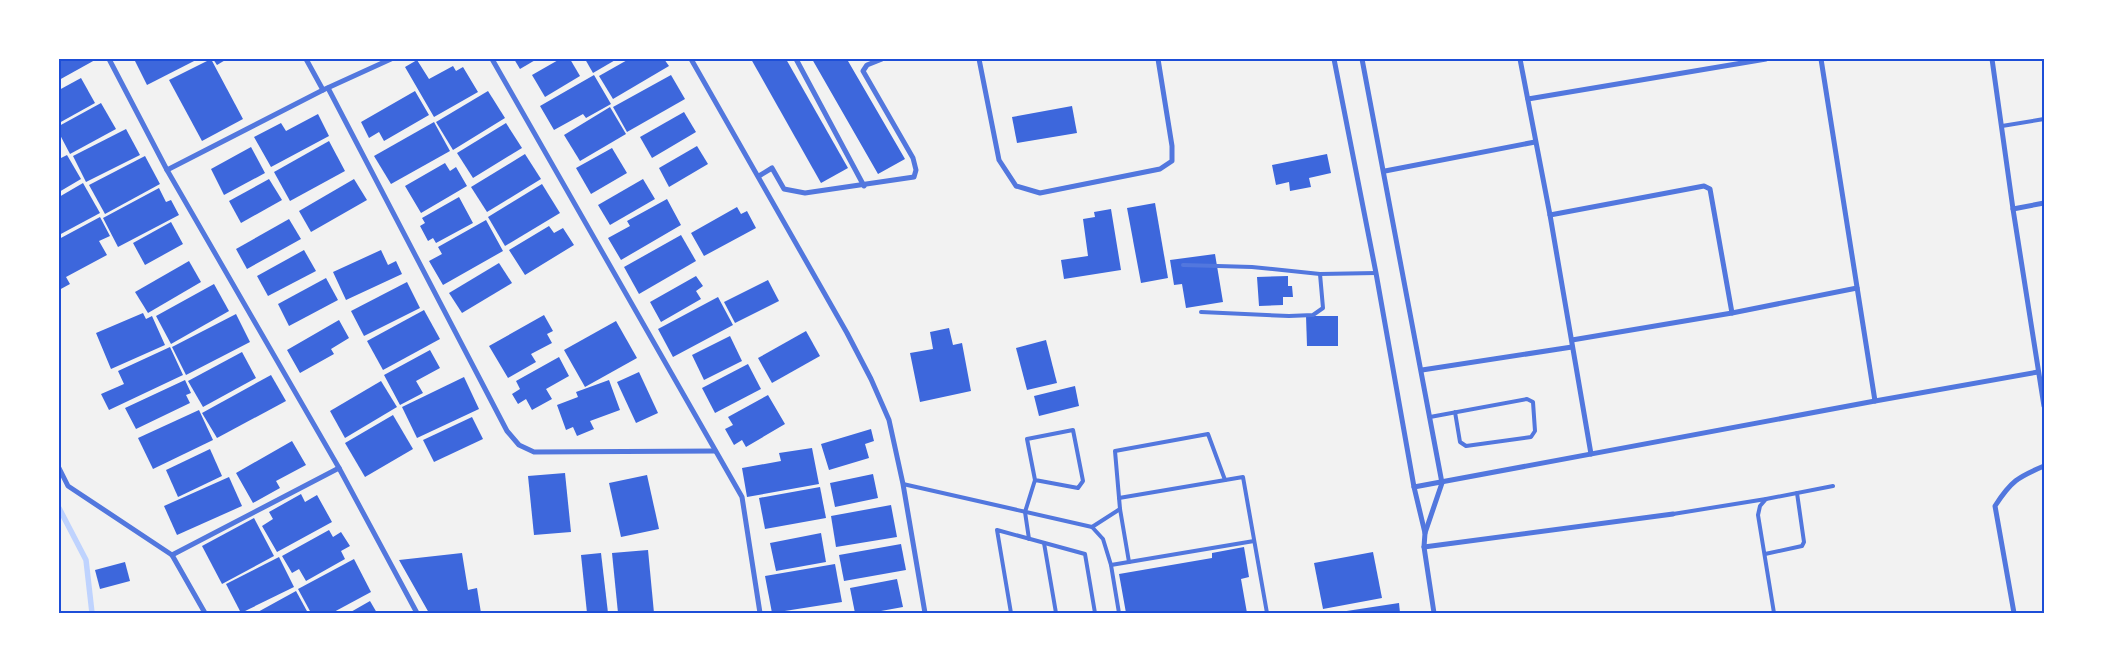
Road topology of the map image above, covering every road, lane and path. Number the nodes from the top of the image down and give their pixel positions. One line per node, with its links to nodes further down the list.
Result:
1 (109, 59): 22 (street)
2 (306, 59): 17 (street)
3 (391, 59): 17 (street)
4 (492, 59): 43 (street)
5 (691, 59): 24 (street)
6 (796, 59): 25 (street)
7 (882, 59): 25 (street)
8 (980, 59): 16 (street)
9 (1166, 59): 16 (street)
10 (1334, 59): 30 (street)
11 (1362, 59): 23 (street)
12 (1520, 59): 18 (street)
13 (1766, 59): 18 (street)
14 (1821, 59): 32 (street)
15 (1992, 59): 20 (street)
16 (1158, 60)
17 (325, 89): 22 (street); 43 (street)
18 (1528, 99): 21 (street)
19 (2044, 119): 20 (lane)
20 (2002, 126): 27 (street)
21 (1536, 142): 23 (street); 28 (street)
22 (167, 170): 47 (street)
23 (1385, 171): 37 (street)
24 (759, 176): 25 (street); 51 (street)
25 (864, 186)
26 (2044, 203): 27 (street)
27 (2013, 209): 38 (street)
28 (1550, 215): 34 (street); 35 (street)
29 (1183, 265): 31 (lane)
30 (1376, 273): 31 (lane); 53 (street)
31 (1320, 274): 33 (lane)
32 (1857, 288): 34 (street); 39 (street)
33 (1201, 312)
34 (1732, 313): 35 (street)
35 (1572, 340): 36 (street)
36 (1572, 347): 37 (street); 44 (street)
37 (1422, 370): 42 (street)
38 (2038, 372): 39 (street); 40 (street)
39 (1875, 401): 44 (street)
40 (2044, 406)
41 (1455, 412): 41 (lane); 42 (lane)
42 (1430, 417): 50 (street)
43 (715, 451): 72 (street)
44 (1592, 454): 50 (street)
45 (2044, 466): 81 (street)
46 (59, 468): 67 (street)
47 (339, 468): 67 (street); 71 (street)
48 (1035, 480): 48 (lane); 58 (lane)
49 (1226, 480): 55 (lane); 55 (lane); 63 (lane)
50 (1442, 483): 53 (street); 61 (street)
51 (903, 484): 58 (lane); 73 (street)
52 (1833, 486): 54 (lane)
53 (1414, 487): 61 (street)
54 (1797, 493): 56 (lane); 66 (lane)
55 (1119, 498): 57 (lane)
56 (1766, 499): 59 (lane); 66 (lane)
57 (1120, 509): 60 (lane); 68 (lane)
58 (1026, 512): 60 (lane); 62 (lane)
59 (1673, 514): 65 (street)
60 (1092, 527): 69 (lane)
61 (1425, 533): 65 (street)
62 (1029, 539): 64 (lane); 74 (lane)
63 (1254, 540): 68 (lane); 78 (lane)
64 (1044, 543): 75 (lane); 76 (lane)
65 (1424, 547): 79 (street)
66 (1765, 554): 80 (lane)
67 (172, 555): 70 (street)
68 (1129, 562): 69 (lane)
69 (1111, 565): 77 (lane)
70 (206, 613)
71 (417, 613)
72 (760, 613)
73 (925, 613)
74 (1011, 613)
75 (1056, 613)
76 (1095, 613)
77 (1119, 613)
78 (1267, 613)
79 (1434, 613)
80 (1774, 613)
81 (2014, 613)

